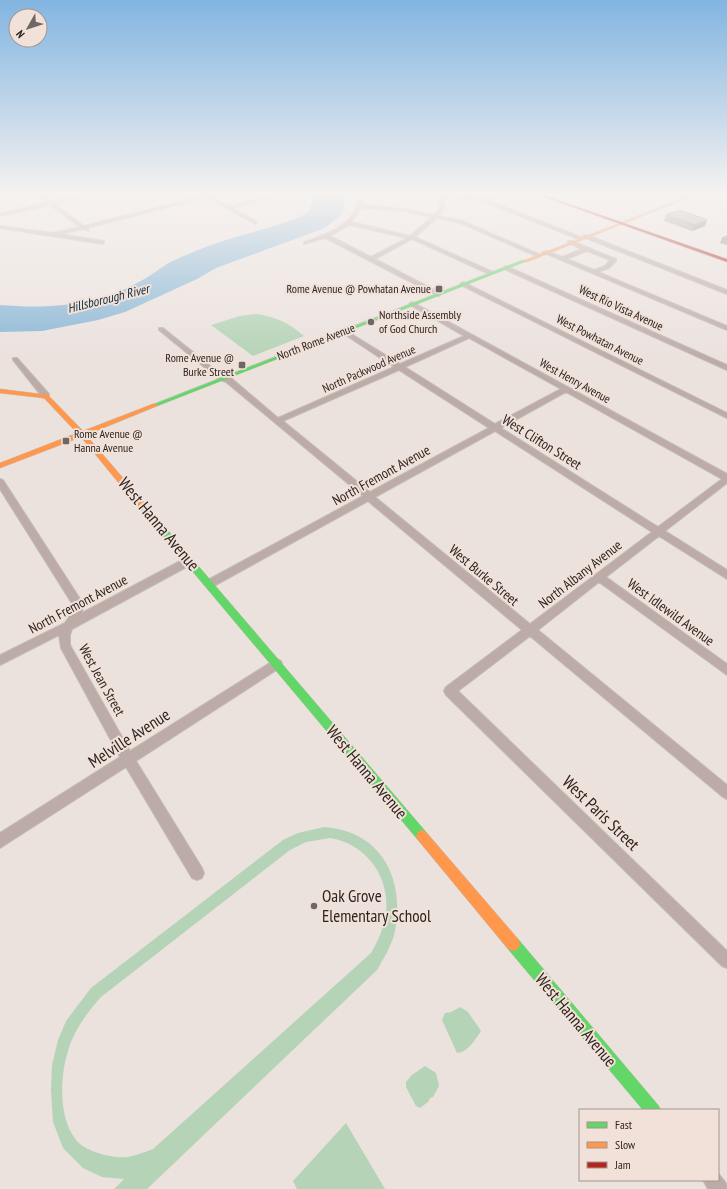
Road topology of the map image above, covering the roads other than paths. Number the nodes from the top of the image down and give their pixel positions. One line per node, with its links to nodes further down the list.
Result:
1 (350, 248): 10 (street)
2 (392, 248): 10 (street)
3 (436, 248): 15 (street)
4 (529, 248): 9 (street)
5 (553, 248): 9 (street, North Rome Avenue)
6 (612, 248): 17 (street)
7 (697, 248): 12 (street)
8 (586, 249): 11 (street); 14 (street)
9 (541, 253): 11 (street); 13 (street, North Rome Avenue)
10 (371, 259): 18 (street)
11 (562, 259): 14 (street)
12 (725, 259)
13 (506, 268): 15 (street, North Rome Avenue); 26 (street, West Rio Vista Avenue)
14 (594, 272): 20 (street)
15 (491, 274): 16 (street, North Rome Avenue)
16 (463, 284): 18 (street, North Rome Avenue); 31 (street, West Powhatan Avenue)
17 (727, 292)
18 (438, 294): 19 (street, North Rome Avenue)
19 (412, 304): 22 (street, North Rome Avenue); 23 (street, West Henry Avenue)
20 (727, 328)
21 (161, 329): 27 (street, West Burke Street)
22 (343, 331): 25 (street, West Clifton Street); 27 (street, North Rome Avenue)
23 (469, 336): 25 (street, North Packwood Avenue); 28 (street, West Henry Avenue)
24 (15, 359): 30 (street)
25 (400, 367): 32 (street, North Packwood Avenue); 33 (street, West Clifton Street)
26 (727, 368)
27 (222, 379): 32 (street, West Burke Street); 34 (street, North Rome Avenue)
28 (566, 389): 33 (street, North Fremont Avenue); 36 (street, West Henry Avenue)
29 (0, 391): 30 (street)
30 (46, 396): 34 (street, West Hanna Avenue)
31 (727, 416)
32 (277, 422): 38 (street, West Burke Street)
33 (495, 428): 38 (street, North Fremont Avenue); 39 (street, West Clifton Street)
34 (82, 434): 35 (street, North Rome Avenue); 40 (street, West Hanna Avenue)
35 (0, 466)
36 (727, 478): 39 (street, North Albany Avenue)
37 (0, 482): 44 (street)
38 (368, 498): 43 (street, North Fremont Avenue); 45 (street, West Burke Street)
39 (658, 531): 41 (street, West Clifton Street); 42 (street, North Albany Avenue)
40 (189, 560): 43 (street, West Hanna Avenue); 44 (street, North Fremont Avenue)
41 (727, 575)
42 (599, 577): 45 (street, North Albany Avenue); 48 (street, West Idlewild Avenue)
43 (209, 584): 47 (street, West Hanna Avenue)
44 (66, 627): 46 (street, North Fremont Avenue); 50 (street, West Jean Street)
45 (530, 630): 49 (street, North Albany Avenue); 51 (street, West Burke Street)
46 (0, 660)
47 (277, 664): 50 (street, Melville Avenue); 55 (street, West Hanna Avenue)
48 (727, 670)
49 (450, 691): 54 (street, West Paris Street)
50 (128, 759): 52 (street, Melville Avenue); 53 (street, West Jean Street)
51 (727, 793)
52 (0, 841)
53 (197, 873)
54 (727, 961)
55 (652, 1109)
56 (713, 1181): 57 (street)
57 (720, 1189)

